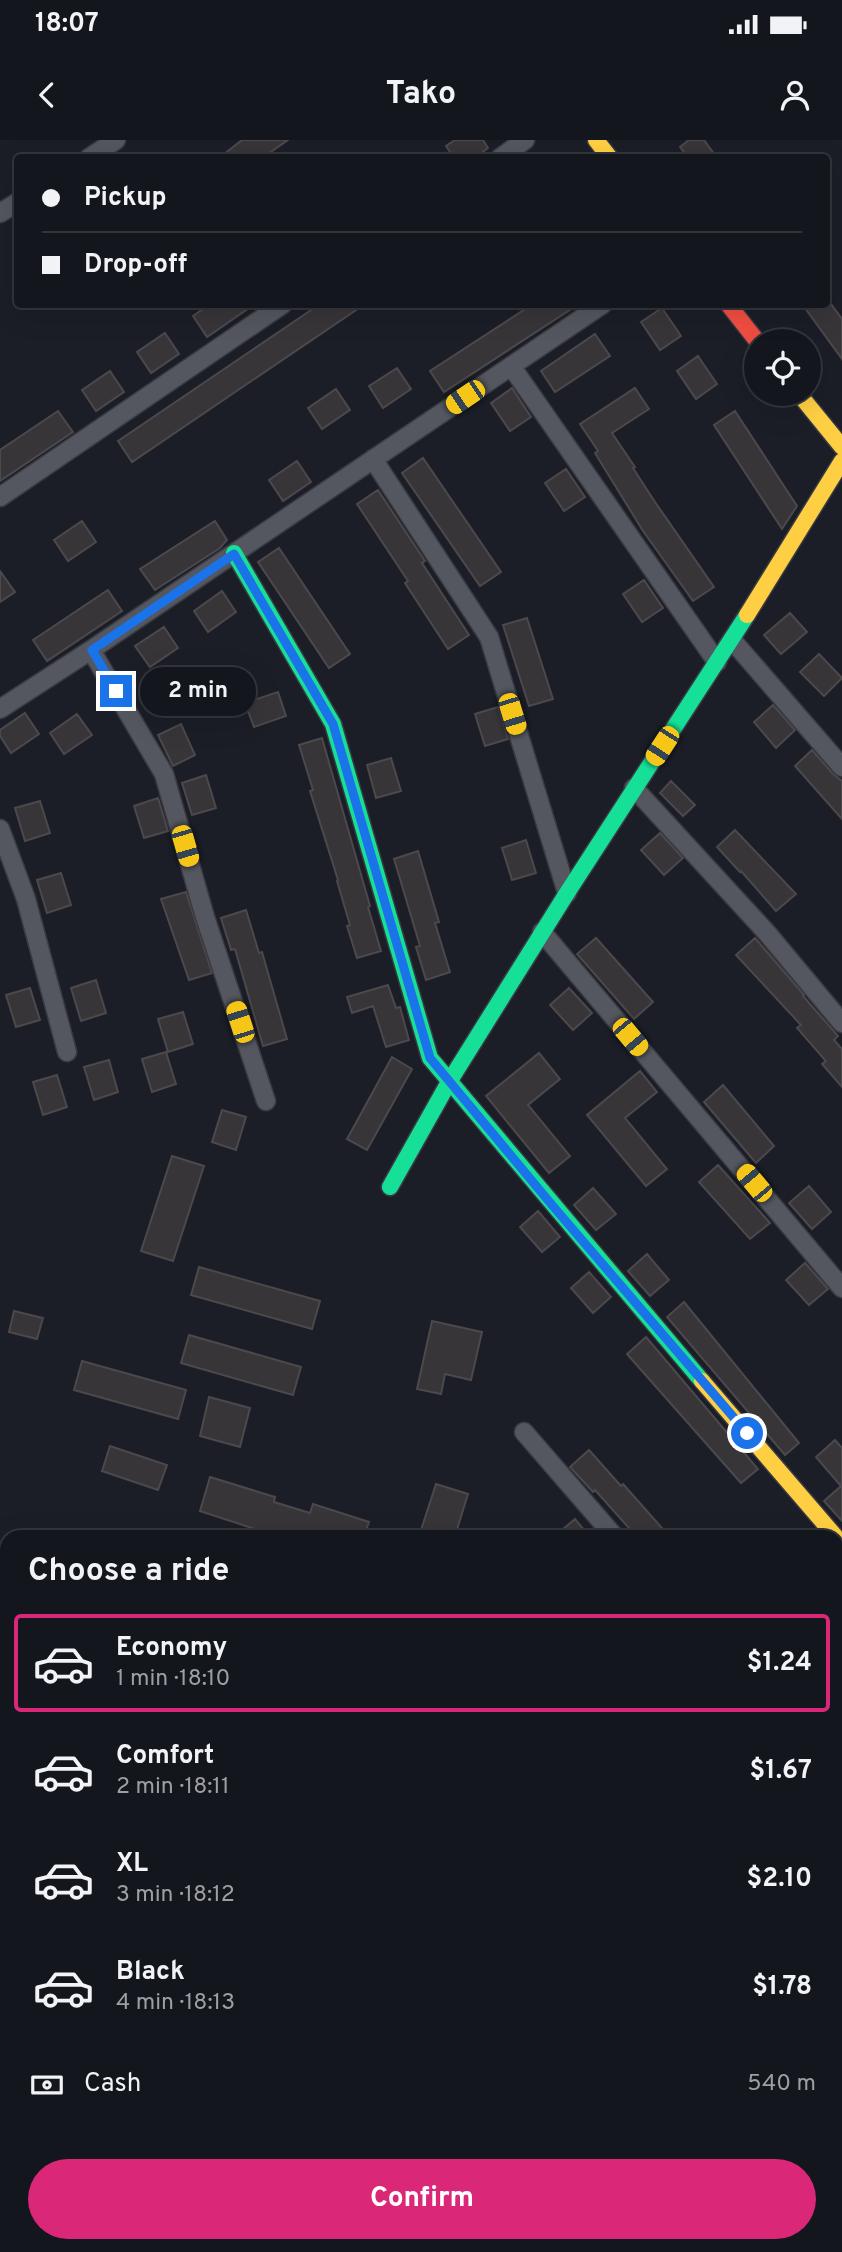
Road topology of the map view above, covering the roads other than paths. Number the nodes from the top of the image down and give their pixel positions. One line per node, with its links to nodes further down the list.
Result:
1 (116, 140): 4 (street)
2 (525, 140): 5 (street)
3 (596, 140): 6 (street)
4 (95, 154)
5 (506, 154)
6 (607, 154)
7 (278, 308): 16 (street)
8 (597, 308): 11 (street)
9 (731, 308): 10 (street)
10 (748, 329)
11 (511, 366): 14 (street); 20 (street)
12 (809, 406): 13 (street)
13 (842, 447)
14 (373, 459): 17 (street); 25 (street)
15 (842, 461): 18 (street)
16 (0, 497)
17 (234, 554): 19 (street); 29 (street)
18 (732, 640): 20 (street); 22 (street)
19 (92, 650): 21 (street); 30 (street)
20 (718, 662): 23 (street)
21 (0, 709)
22 (842, 766)
23 (634, 789): 25 (street); 27 (street)
24 (0, 829): 28 (street)
25 (567, 893): 26 (street)
26 (542, 932): 29 (street); 32 (street)
27 (842, 1023)
28 (66, 1052)
29 (450, 1082): 31 (street); 35 (street)
30 (266, 1101)
31 (390, 1187)
32 (842, 1288)
33 (524, 1432): 34 (street)
34 (609, 1530)
35 (830, 1530)

